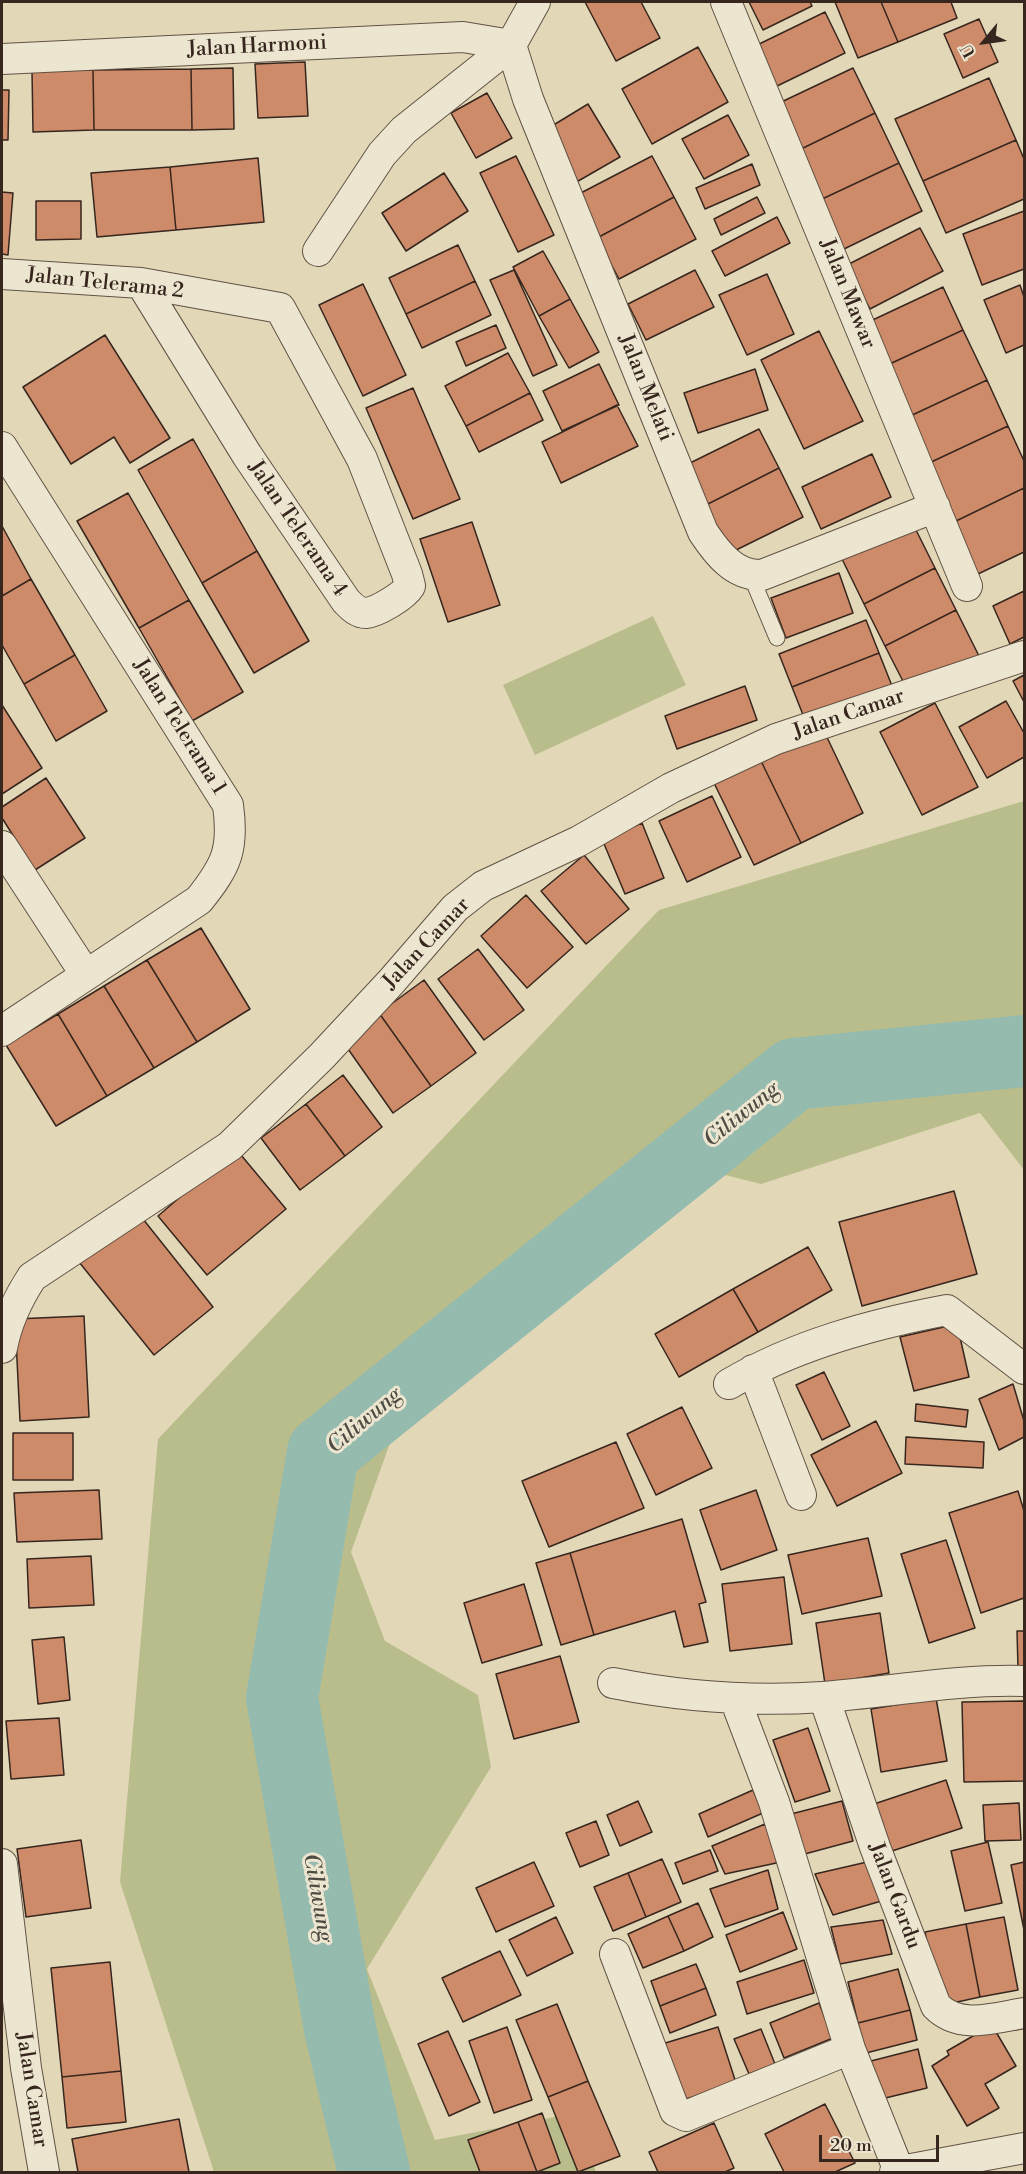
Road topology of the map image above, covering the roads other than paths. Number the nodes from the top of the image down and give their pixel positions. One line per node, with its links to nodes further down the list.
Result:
1 (535, 2): 3 (street)
2 (726, 2): 10 (street, Jalan Mawar)
3 (511, 45): 4 (street, Jalan Harmoni); 5 (street); 11 (street, Jalan Melati)
4 (2, 59)
5 (318, 251)
6 (2, 273): 7 (street, Jalan Telerama 2)
7 (141, 283): 8 (street, Jalan Telerama 2); 8 (street, Jalan Telerama 4)
8 (280, 308)
9 (2, 447): 16 (street, Jalan Telerama 1)
10 (935, 507): 11 (street); 12 (street, Jalan Mawar)
11 (752, 576): 13 (lane)
12 (967, 586)
13 (777, 638)
14 (1024, 656): 18 (street, Jalan Camar)
15 (2, 846): 16 (street)
16 (86, 975): 17 (street, Jalan Telerama 1)
17 (2, 1031)
18 (2, 1348)
19 (1024, 1369): 20 (street)
20 (801, 1495)
21 (1024, 1681): 23 (street)
22 (613, 1683): 24 (street)
23 (824, 1697): 24 (street); 27 (street, Jalan Gardu)
24 (735, 1699): 28 (street)
25 (2, 1864): 30 (street, Jalan Camar)
26 (615, 1954): 28 (street)
27 (1024, 2013)
28 (850, 2049): 31 (street)
29 (1024, 2148): 31 (street)
30 (44, 2172)
31 (897, 2172)

